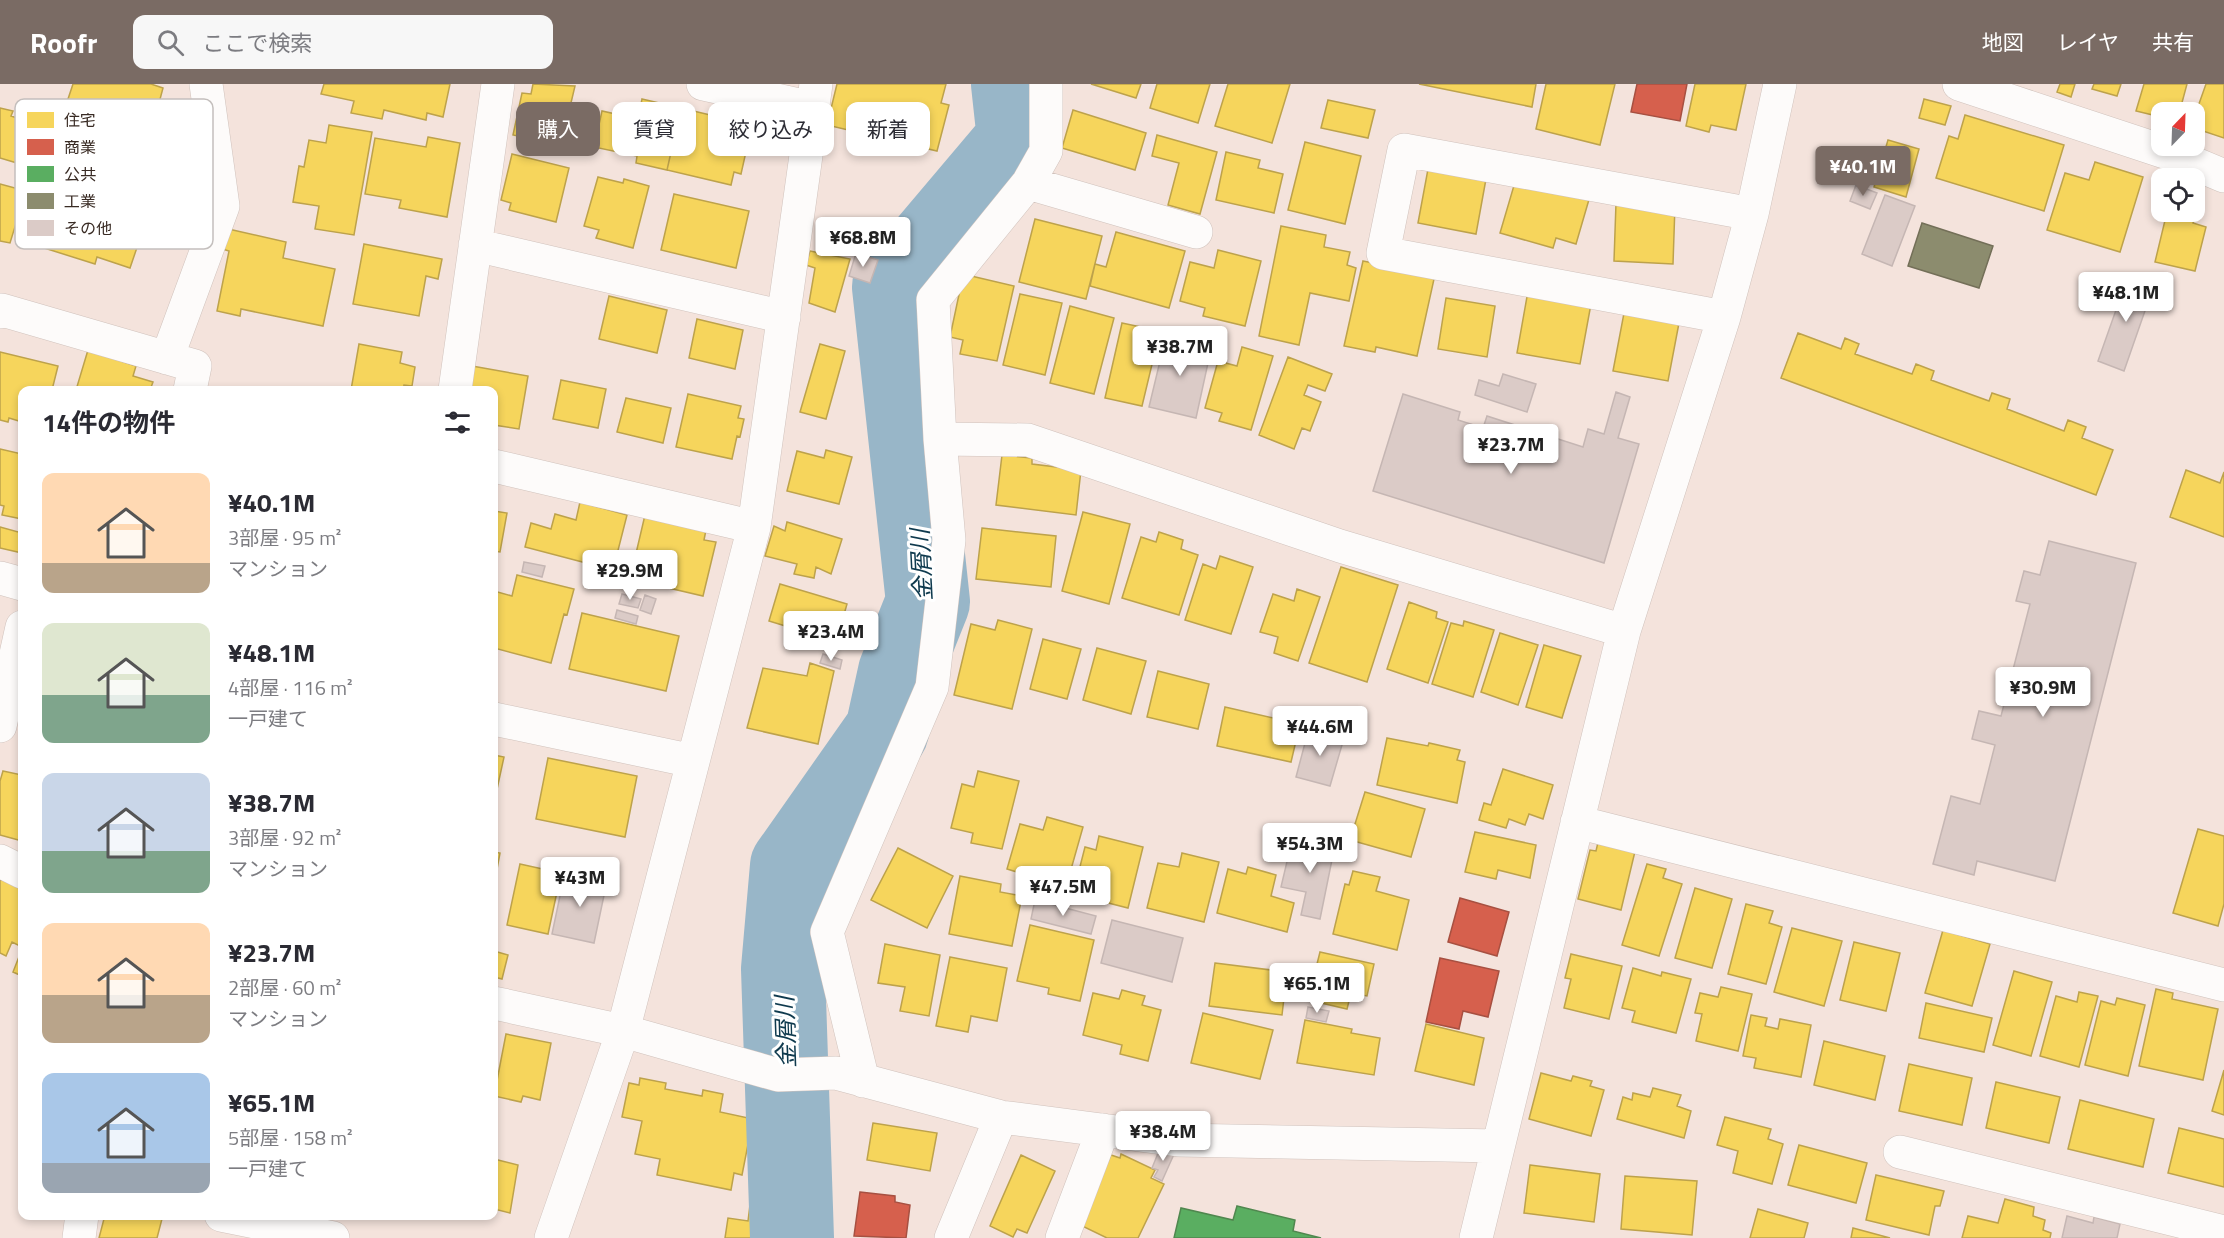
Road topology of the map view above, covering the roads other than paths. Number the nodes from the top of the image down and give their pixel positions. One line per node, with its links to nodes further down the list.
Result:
1 (206, 84): 8 (street)
2 (498, 84): 15 (street)
3 (703, 84): 7 (street)
4 (1046, 84): 11 (street)
5 (1780, 84): 12 (street)
6 (1959, 84): 10 (street)
7 (815, 96): 18 (street)
8 (208, 99)
9 (213, 134): 14 (street)
10 (2224, 176)
11 (1028, 183): 13 (street); 23 (street)
12 (1752, 214): 19 (street); 19 (street)
13 (1196, 232)
14 (213, 233)
15 (475, 245): 18 (street); 22 (street)
16 (207, 249): 20 (street)
17 (0, 312): 20 (street)
18 (784, 317): 25 (street)
19 (1724, 317): 28 (street)
20 (166, 358): 21 (street)
21 (191, 386)
22 (456, 386)
23 (940, 439): 28 (street); 39 (street)
24 (498, 467): 25 (street)
25 (754, 526): 32 (street)
26 (0, 578): 27 (street)
27 (18, 583)
28 (1624, 631): 33 (street)
29 (18, 645): 31 (street)
30 (498, 719): 32 (street)
31 (0, 726)
32 (693, 761): 38 (street)
33 (1577, 822): 36 (street); 42 (street)
34 (0, 861): 35 (street)
35 (18, 870)
36 (2224, 985)
37 (498, 1004): 38 (street)
38 (623, 1031): 39 (street); 49 (street)
39 (850, 1077): 40 (street)
40 (1001, 1117): 41 (street); 50 (street)
41 (1103, 1130): 42 (street); 51 (street)
42 (1498, 1146): 52 (street)
43 (1900, 1152): 46 (street)
44 (81, 1220): 47 (street)
45 (245, 1220): 48 (street)
46 (2224, 1232)
47 (79, 1238)
48 (333, 1238)
49 (551, 1238)
50 (951, 1238)
51 (1062, 1238)
52 (1476, 1238)

